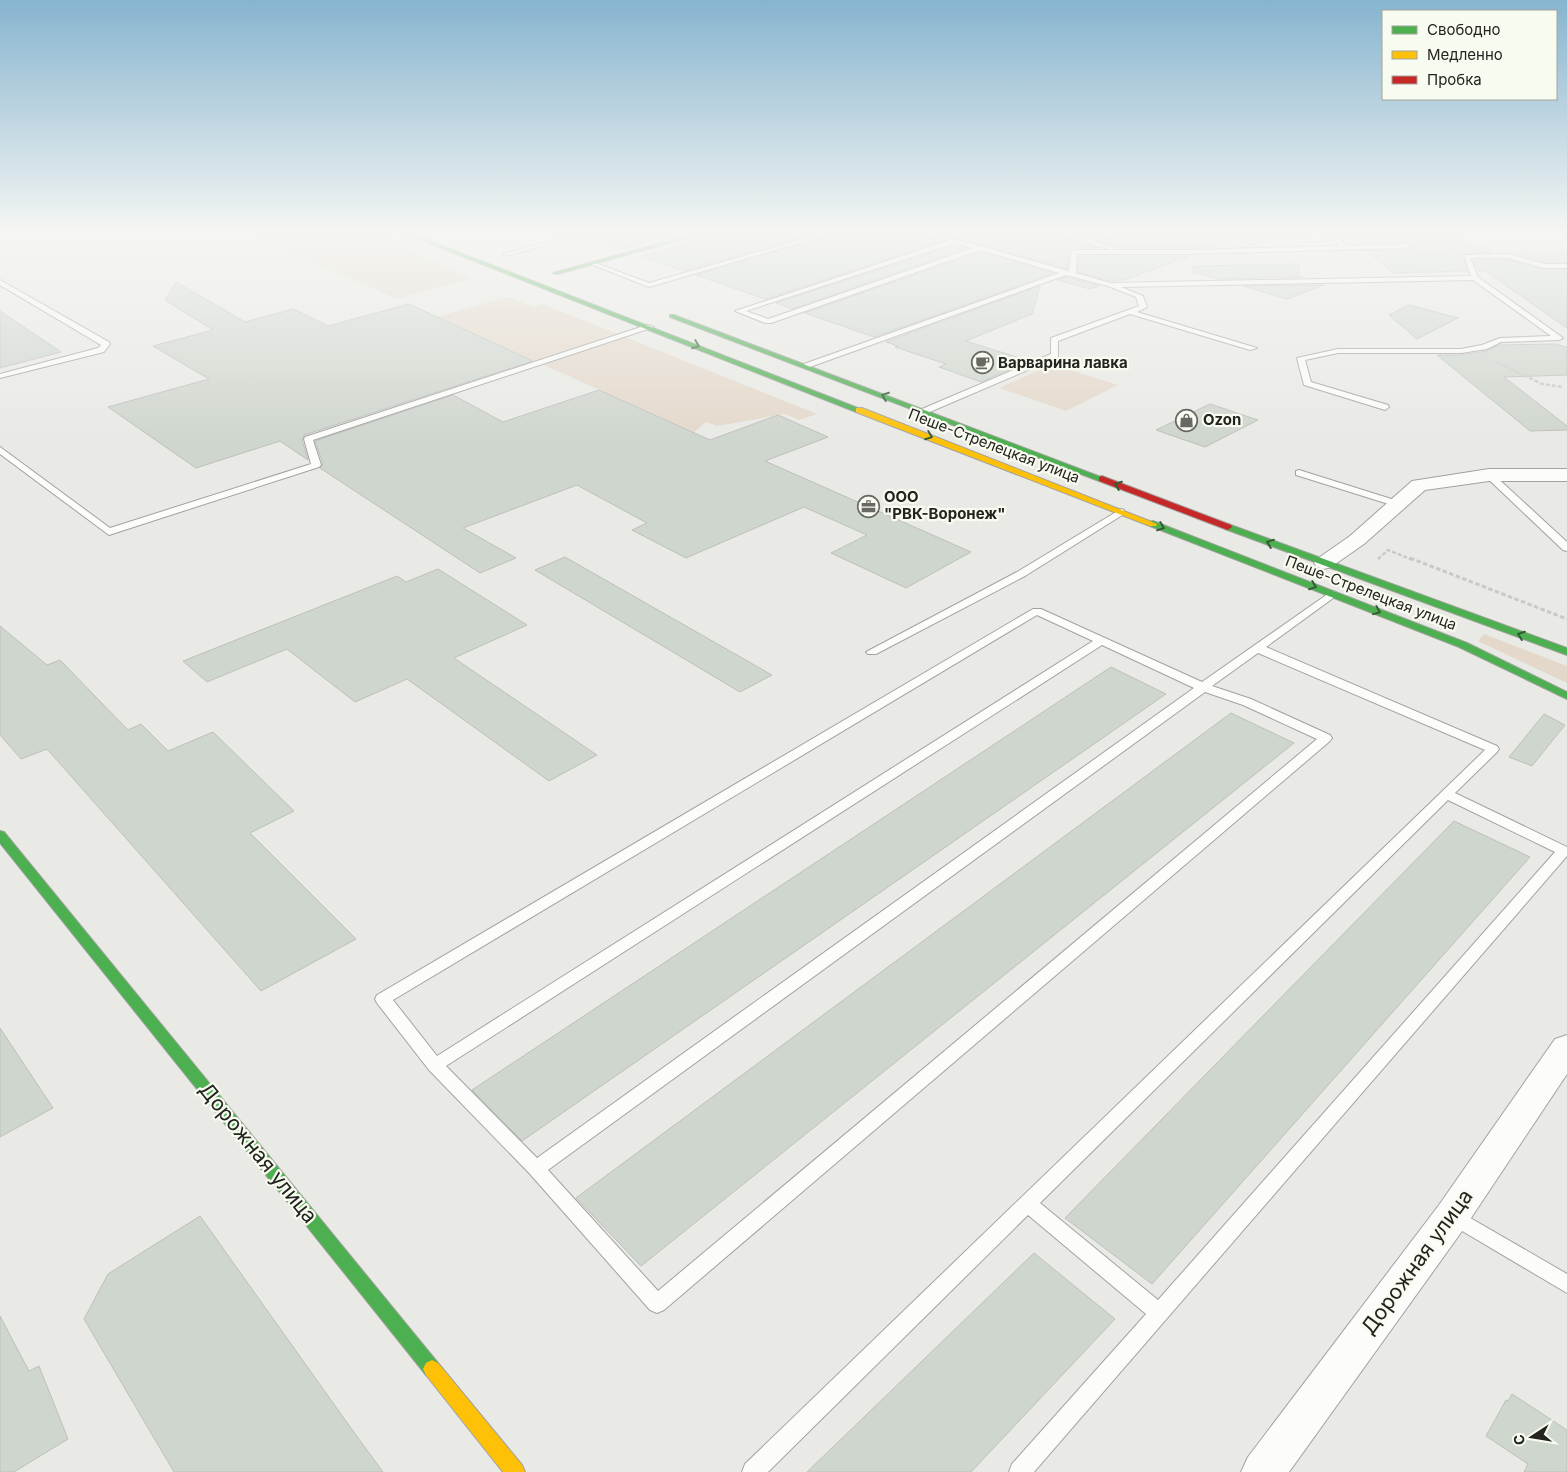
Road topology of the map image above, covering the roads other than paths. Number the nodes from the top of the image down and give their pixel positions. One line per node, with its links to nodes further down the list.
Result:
1 (34, 302): 13 (lane)
2 (582, 302): 10 (main road, Пеше-Стрелецкая улица)
3 (765, 302): 4 (lane)
4 (824, 302)
5 (989, 302): 12 (lane)
6 (1141, 302): 9 (lane)
7 (1508, 302): 14 (lane)
8 (658, 311): 12 (main road, Пеше-Стрелецкая улица)
9 (1130, 312): 11 (lane); 15 (lane)
10 (650, 328): 16 (lane); 21 (main road, Пеше-Стрелецкая улица, one-way to 21)
11 (1253, 348)
12 (807, 366): 15 (main road, Пеше-Стрелецкая улица, one-way to 12)
13 (0, 376)
14 (1386, 407)
15 (925, 411): 23 (main road, Пеше-Стрелецкая улица, one-way to 15)
16 (0, 450)
17 (1299, 473): 20 (lane)
18 (1489, 475): 19 (street); 20 (street); 22 (lane)
19 (1567, 475)
20 (1398, 504): 23 (street)
21 (1121, 512): 24 (main road, Пеше-Стрелецкая улица, one-way to 24); 27 (lane)
22 (1567, 548)
23 (1324, 563): 28 (main road, Пеше-Стрелецкая улица, one-way to 23)
24 (1332, 594): 26 (lane); 30 (main road, Пеше-Стрелецкая улица, one-way to 30)
25 (1101, 641): 29 (lane); 34 (lane); 34 (lane)
26 (1257, 648): 29 (lane); 31 (lane)
27 (872, 652)
28 (1567, 652)
29 (1202, 687): 35 (lane); 35 (lane)
30 (1567, 696)
31 (1446, 794): 36 (lane); 39 (lane)
32 (0, 834): 40 (main road, Дорожная улица)
33 (1567, 1048): 37 (street, Дорожная улица)
34 (435, 1065): 35 (lane)
35 (536, 1169)
36 (1028, 1204): 39 (lane); 41 (lane)
37 (1452, 1216): 38 (lane); 43 (street, Дорожная улица)
38 (1567, 1284)
39 (1160, 1313): 42 (lane)
40 (515, 1472)
41 (753, 1472)
42 (1020, 1472)
43 (1263, 1472)

